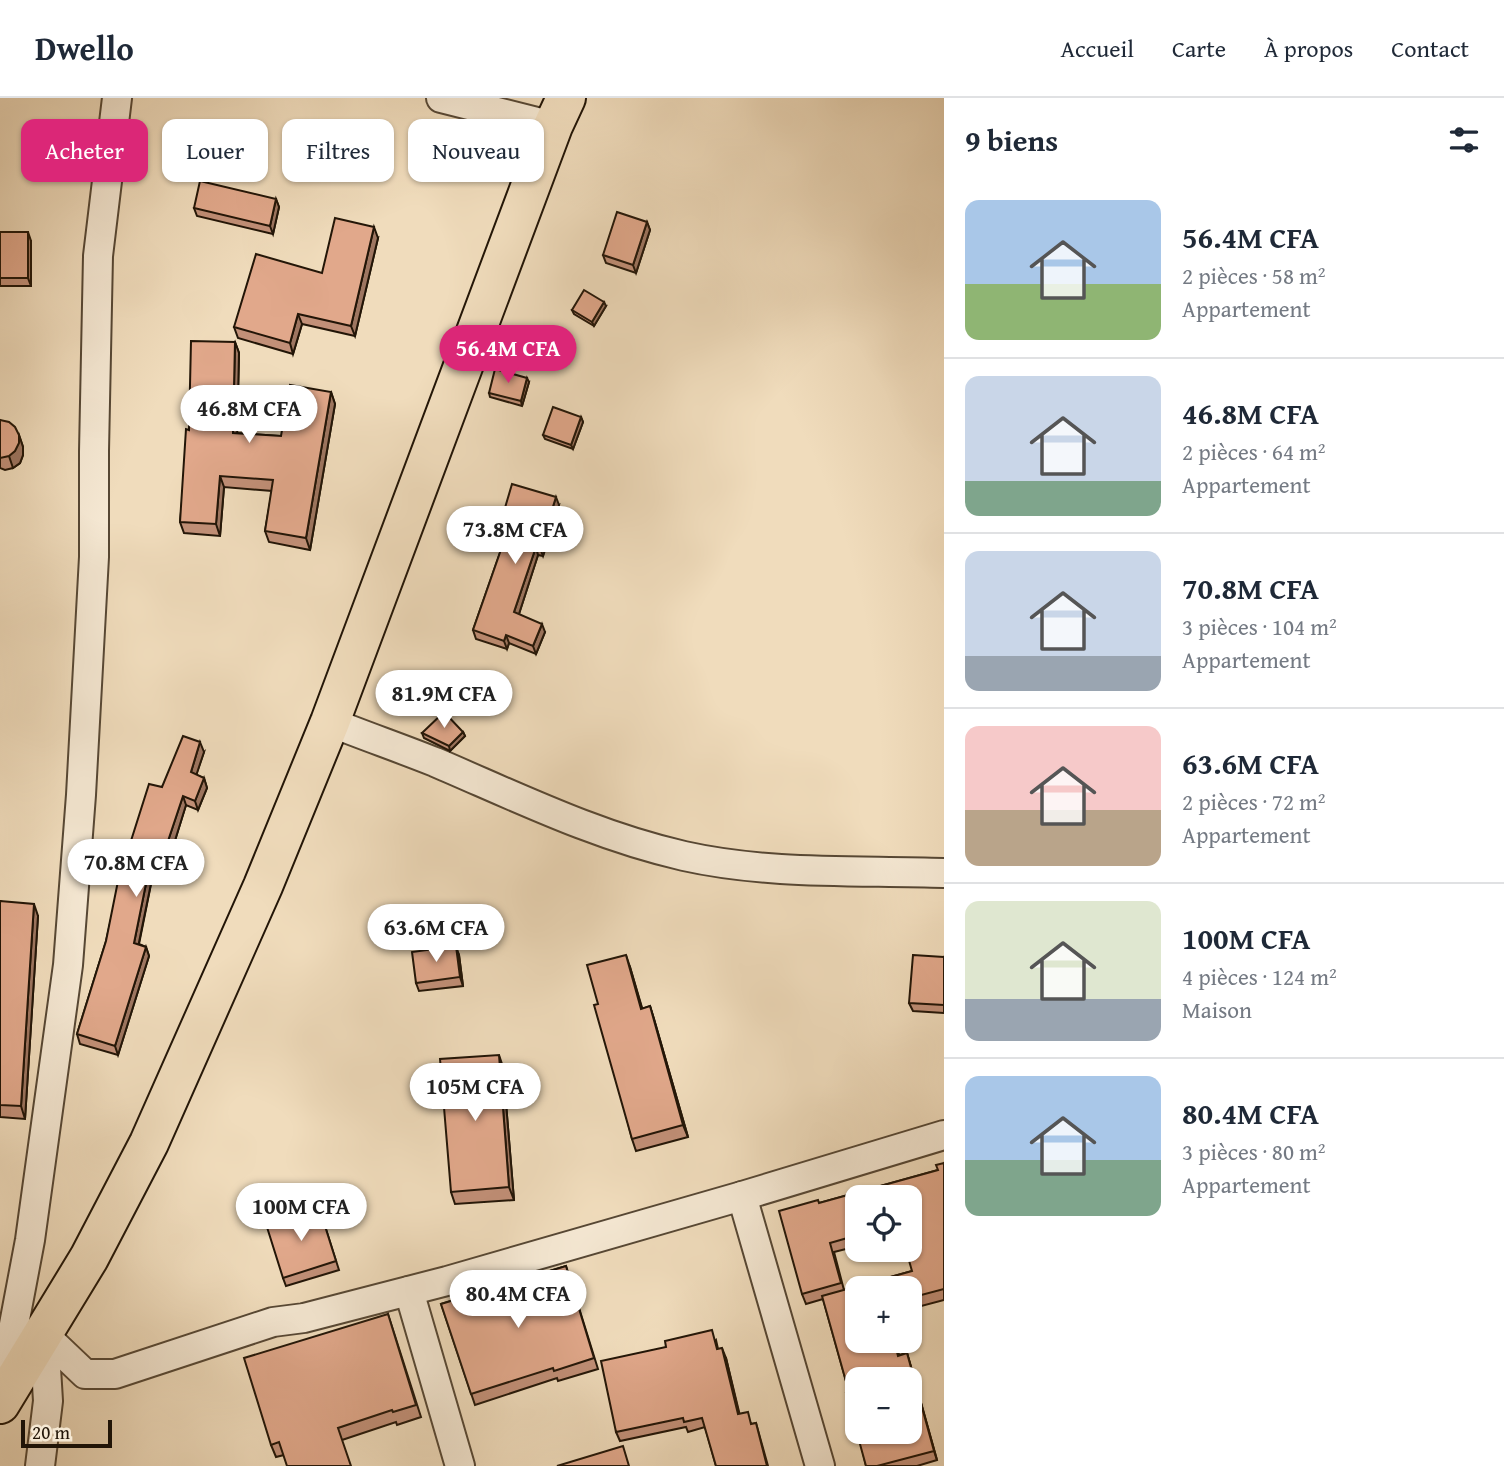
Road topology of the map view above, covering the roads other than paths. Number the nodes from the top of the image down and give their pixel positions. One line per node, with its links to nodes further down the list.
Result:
1 (117, 98): 10 (street)
2 (441, 98): 3 (street)
3 (559, 112): 4 (highway)
4 (330, 722): 5 (street); 9 (highway)
5 (944, 873)
6 (944, 1135): 7 (street)
7 (742, 1196): 8 (street); 13 (street)
8 (409, 1290): 9 (street); 12 (street)
9 (44, 1335): 10 (highway); 11 (street)
10 (0, 1402)
11 (40, 1466)
12 (460, 1466)
13 (820, 1466)

